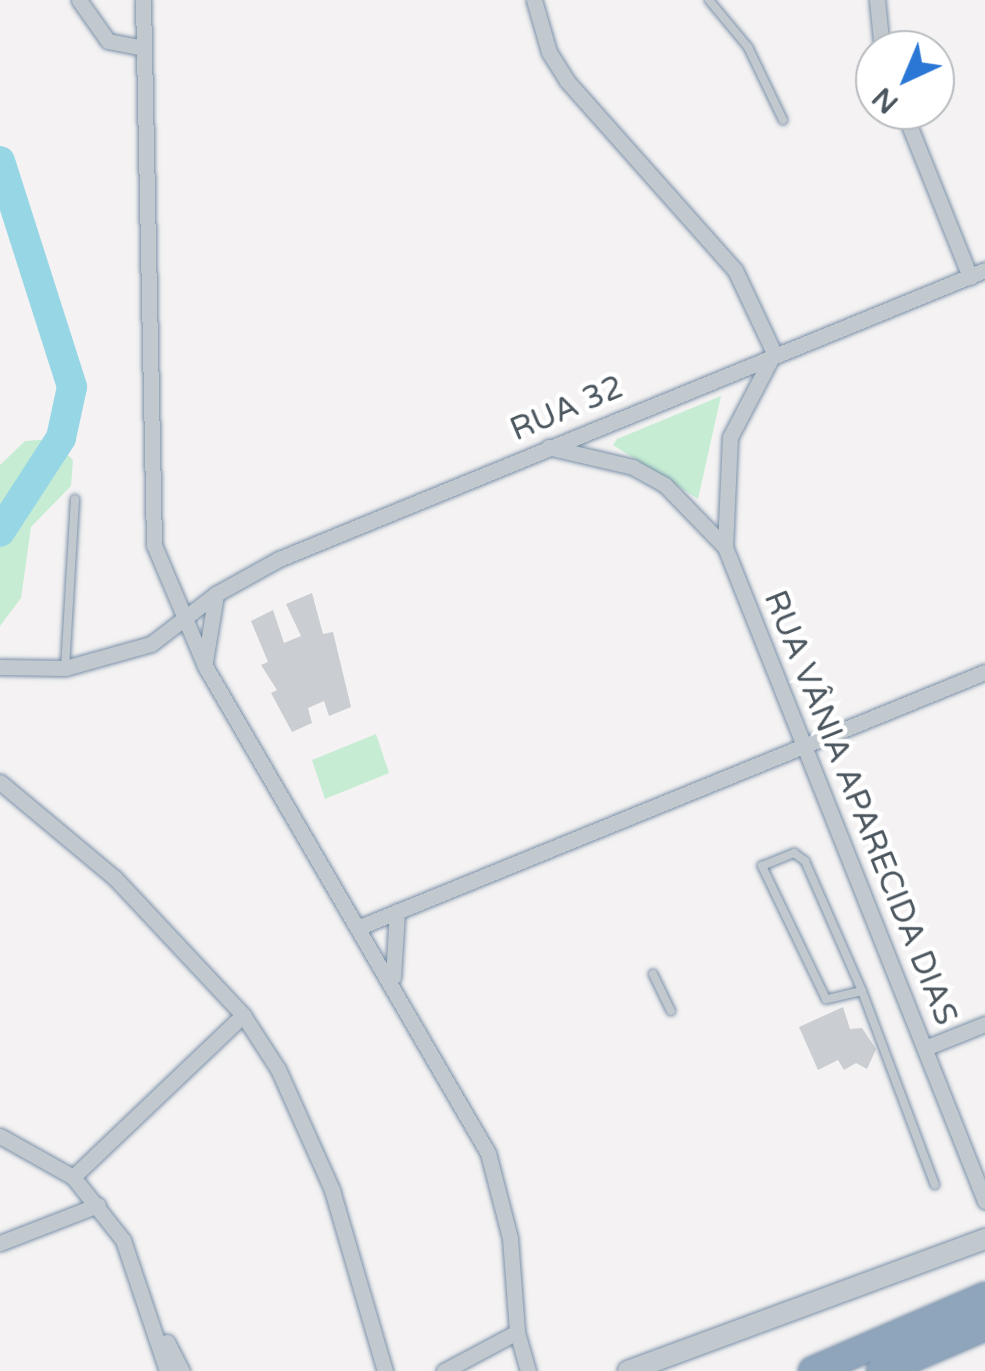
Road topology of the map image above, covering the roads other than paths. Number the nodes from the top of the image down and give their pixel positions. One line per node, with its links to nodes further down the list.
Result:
1 (79, 0): 7 (street)
2 (143, 0): 7 (street)
3 (534, 0): 11 (street)
4 (710, 0): 8 (lane)
5 (877, 0): 6 (street)
6 (880, 30)
7 (139, 46): 16 (street)
8 (783, 120)
9 (911, 130): 10 (street)
10 (977, 273): 11 (street, RUA 32)
11 (774, 353): 12 (street, RUA 32); 14 (street, RUA VÂNIA APARECIDA DIAS)
12 (548, 447): 14 (street, RUA VÂNIA APARECIDA DIAS); 15 (street, RUA 32)
13 (75, 499): 19 (lane)
14 (725, 547): 21 (street, RUA VÂNIA APARECIDA DIAS)
15 (216, 594): 16 (street, RUA 32); 17 (street)
16 (181, 620): 17 (street); 19 (street, RUA 32)
17 (205, 666): 24 (street)
18 (0, 668): 19 (street, RUA 32)
19 (65, 668)
20 (985, 672): 21 (street)
21 (804, 748): 23 (street); 31 (street, RUA VÂNIA APARECIDA DIAS)
22 (0, 782): 29 (street)
23 (397, 911): 24 (street); 26 (street)
24 (362, 926): 26 (street)
25 (653, 974): 28 (lane)
26 (395, 986): 42 (street)
27 (862, 991): 27 (lane); 34 (lane)
28 (671, 1010)
29 (243, 1014): 33 (street); 45 (street)
30 (985, 1024): 31 (street)
31 (925, 1048): 35 (street, RUA VÂNIA APARECIDA DIAS)
32 (0, 1136): 33 (street)
33 (73, 1177): 36 (street)
34 (935, 1185)
35 (985, 1200)
36 (98, 1205): 38 (street); 40 (street)
37 (985, 1240): 48 (street)
38 (0, 1243)
39 (985, 1297): 49 (highway)
40 (158, 1325): 43 (street); 44 (street)
41 (985, 1326): 50 (highway)
42 (516, 1332): 46 (street); 47 (street)
43 (167, 1371)
44 (182, 1371)
45 (385, 1371)
46 (444, 1371)
47 (528, 1371)
48 (628, 1371)
49 (813, 1371)
50 (881, 1371)

